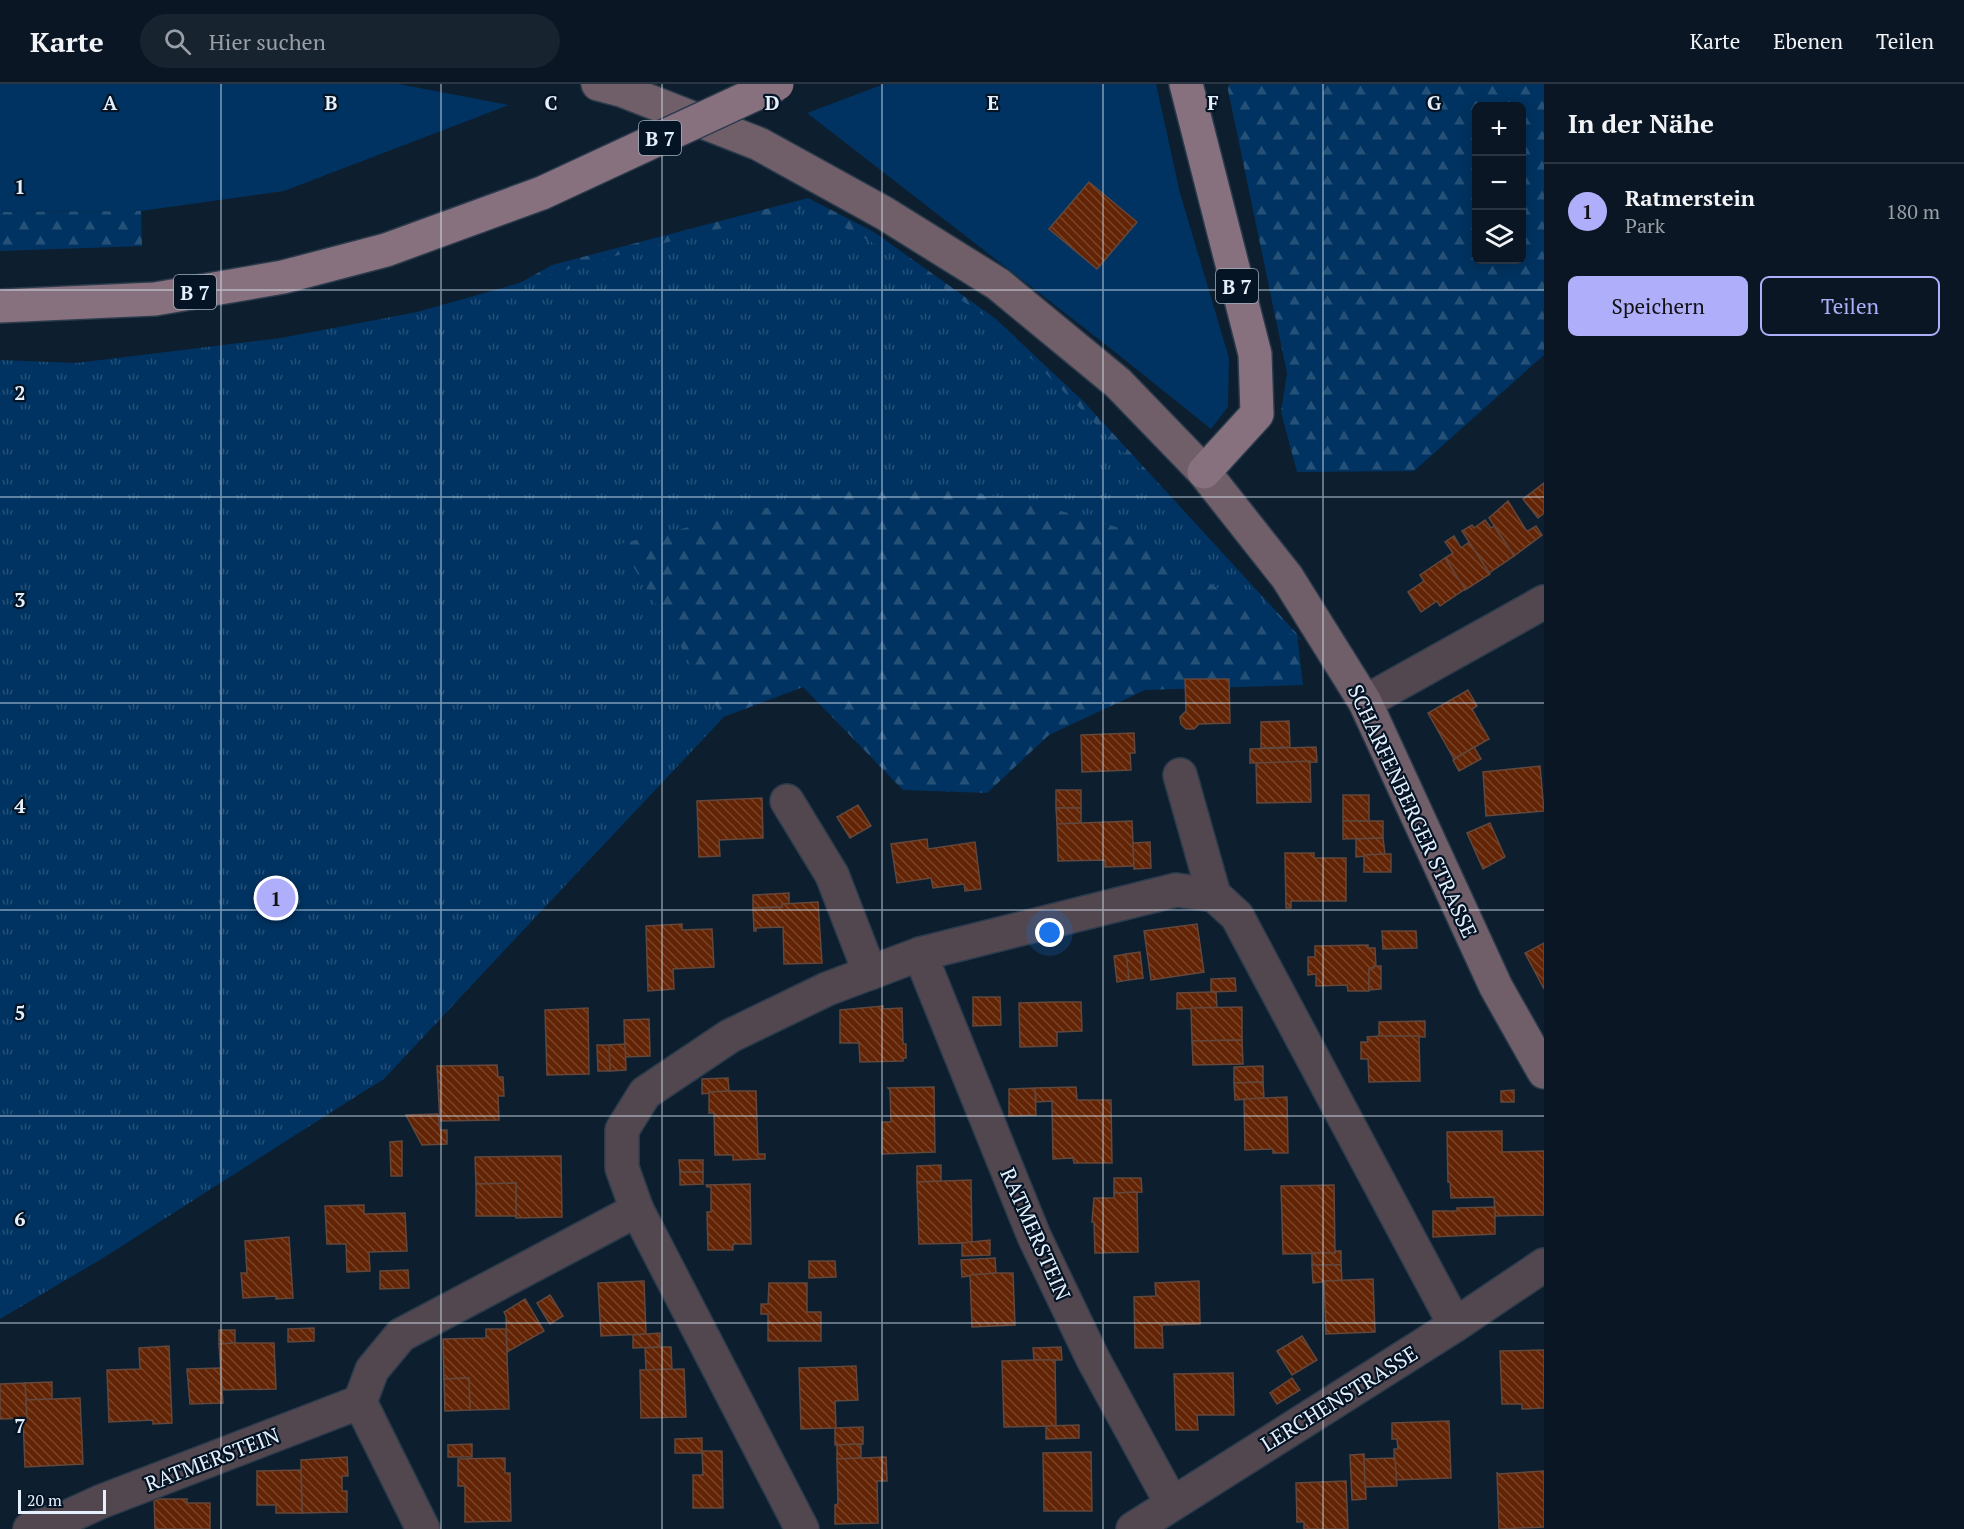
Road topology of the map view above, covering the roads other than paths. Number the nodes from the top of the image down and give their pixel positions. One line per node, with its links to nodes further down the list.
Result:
1 (598, 84): 5 (street, SCHARFENBERGER STRASSE)
2 (777, 84): 4 (main road, B 7, bridge)
3 (1186, 84): 5 (main road, B 7)
4 (0, 306)
5 (1204, 472): 7 (street, SCHARFENBERGER STRASSE)
6 (1544, 602): 7 (street)
7 (1365, 702): 13 (street, SCHARFENBERGER STRASSE)
8 (1180, 775): 10 (street)
9 (787, 801): 12 (street)
10 (1214, 895): 11 (street); 16 (street)
11 (920, 954): 12 (street); 18 (street, RATMERSTEIN)
12 (870, 973): 14 (street)
13 (1544, 1072)
14 (637, 1210): 17 (street); 22 (street)
15 (1544, 1265): 16 (street, LERCHENSTRASSE)
16 (1455, 1325): 18 (street, LERCHENSTRASSE)
17 (360, 1402): 19 (street, RATMERSTEIN); 21 (street)
18 (1172, 1504): 23 (street, LERCHENSTRASSE)
19 (64, 1523): 20 (street, RATMERSTEIN)
20 (30, 1529)
21 (423, 1529)
22 (802, 1529)
23 (1133, 1529)

